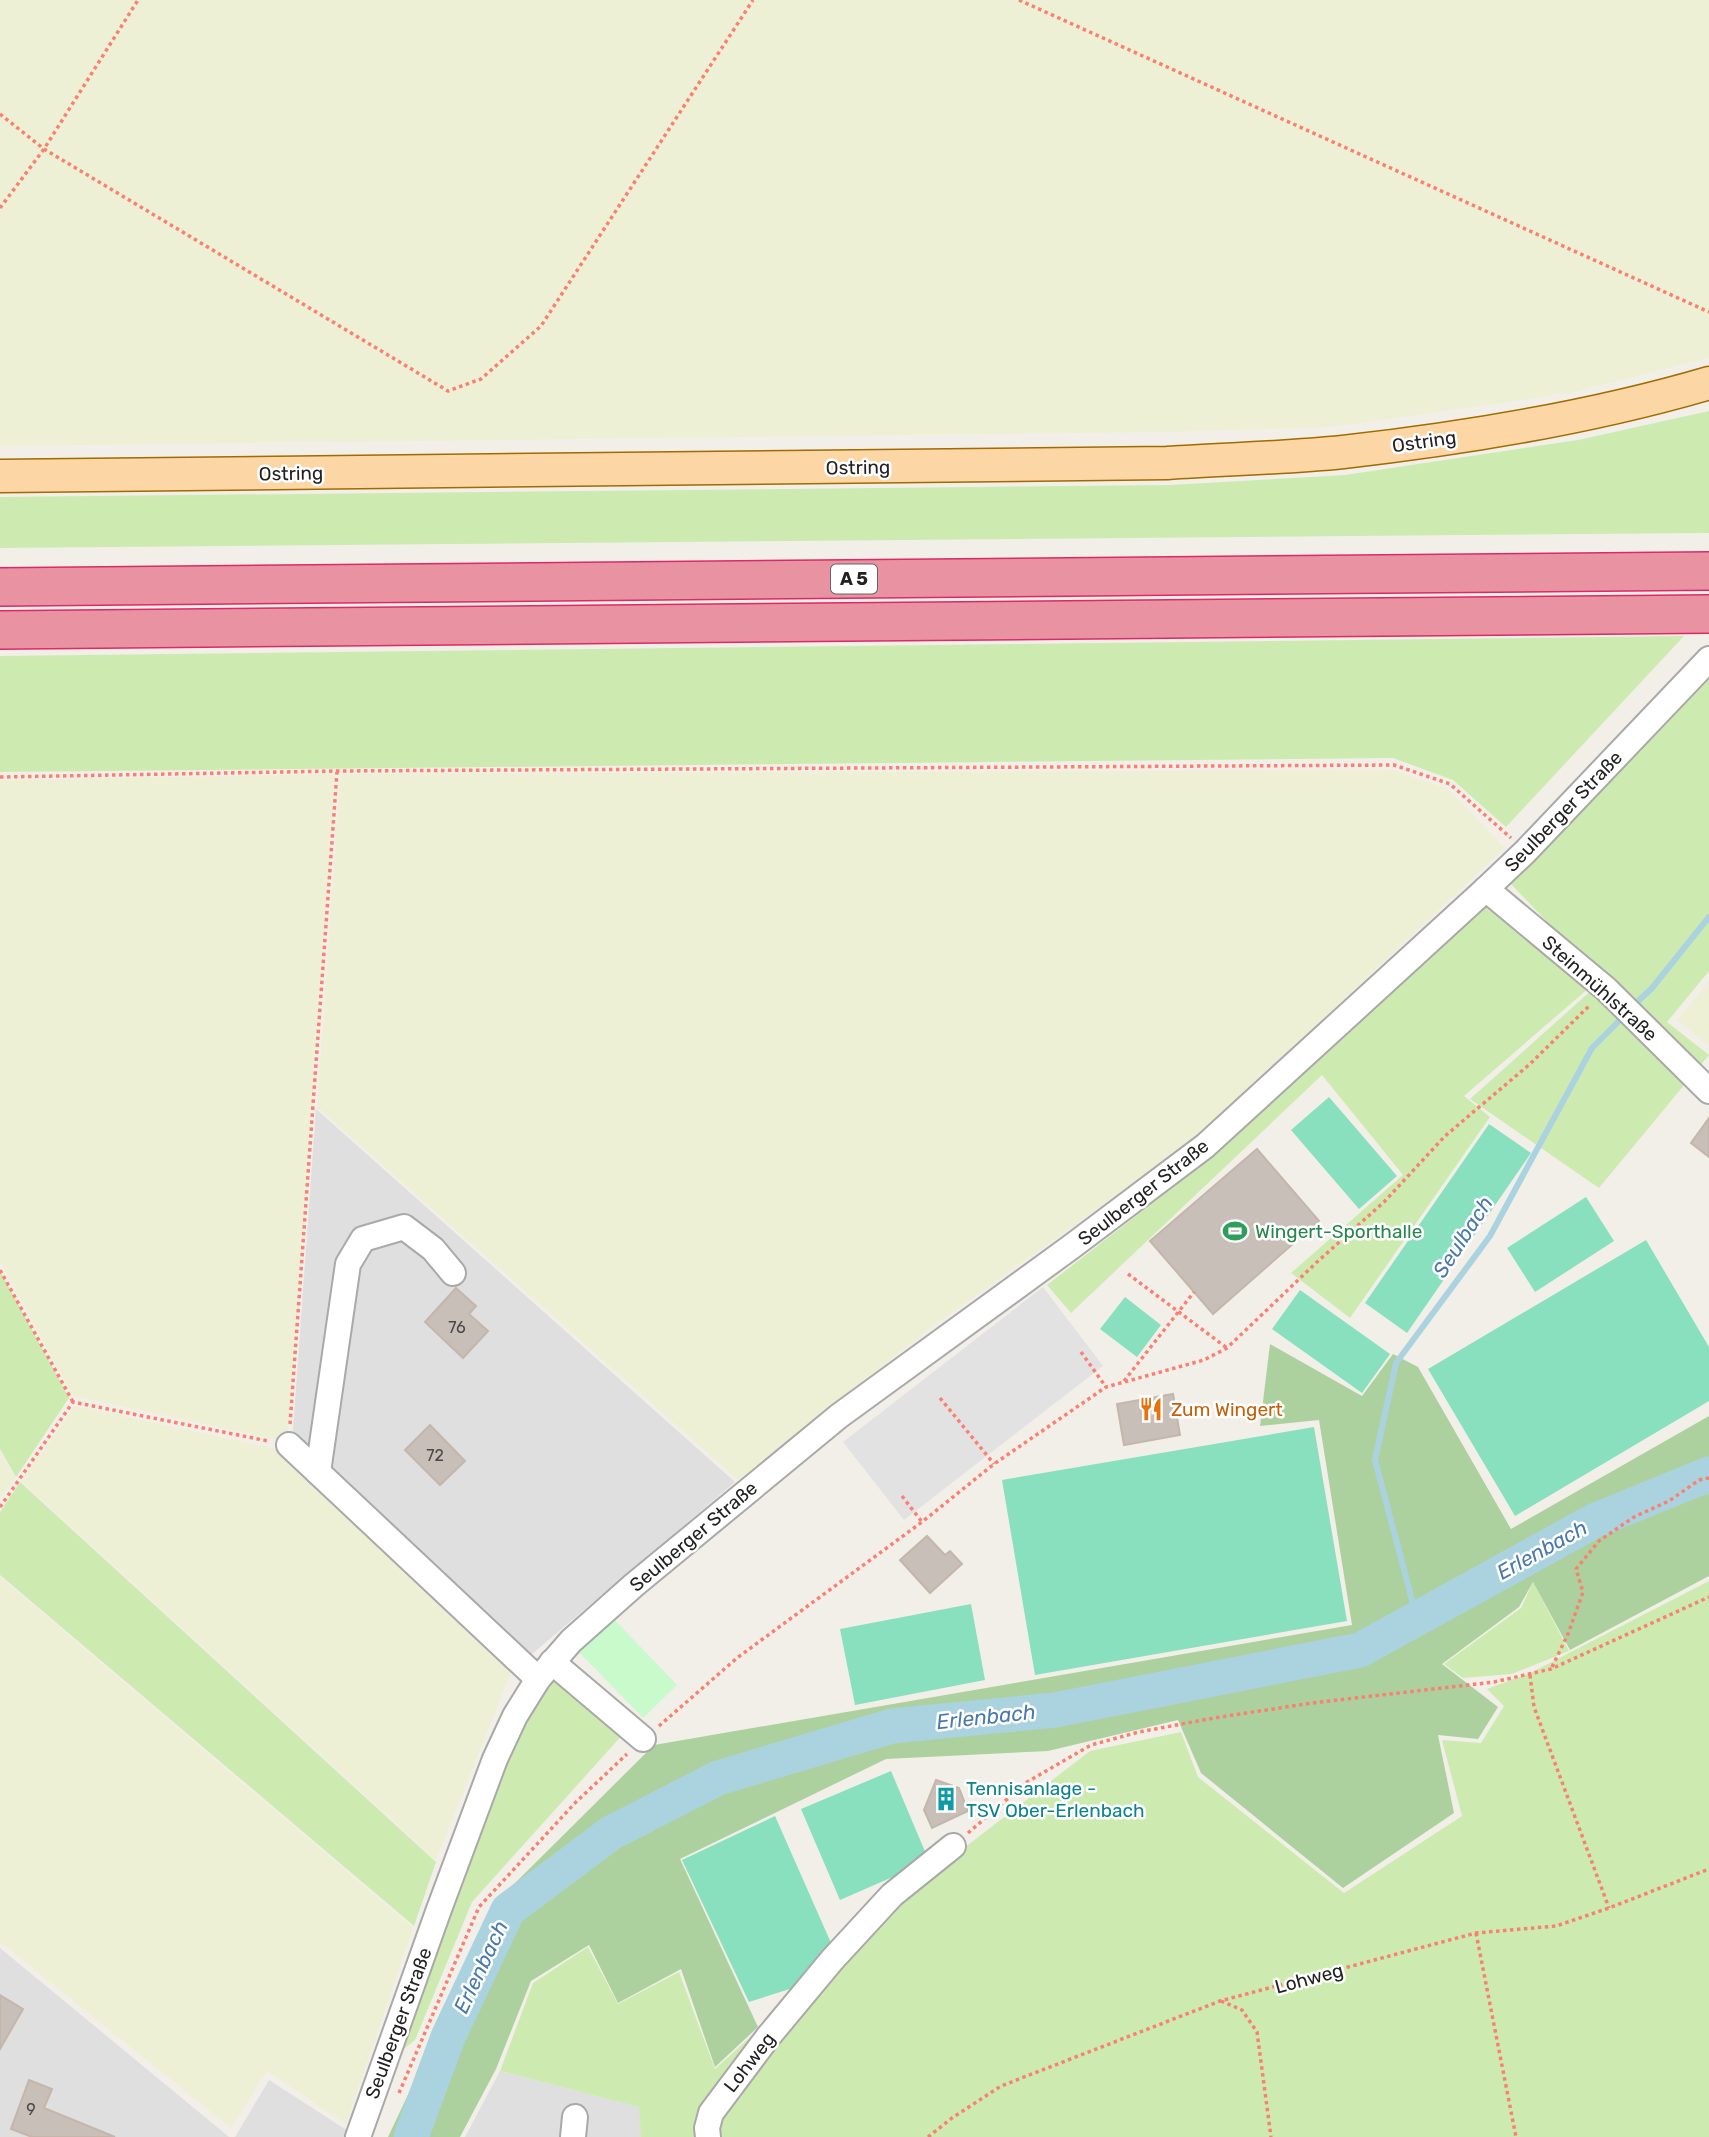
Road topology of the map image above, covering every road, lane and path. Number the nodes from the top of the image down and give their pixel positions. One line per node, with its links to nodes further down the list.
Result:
1 (138, 0): 5 (path)
2 (753, 0): 5 (path)
3 (1019, 0): 7 (path)
4 (0, 114): 5 (path)
5 (44, 149): 6 (path)
6 (0, 208)
7 (1709, 312)
8 (1709, 383): 9 (main road, Ostring)
9 (0, 476)
10 (1709, 572): 11 (highway, A 5)
11 (0, 587)
12 (1704, 614): 13 (highway, A 5)
13 (0, 630)
14 (1709, 659): 18 (street, Seulberger Straße)
15 (337, 771): 16 (path); 17 (path); 32 (path)
16 (0, 778)
17 (1515, 841)
18 (1486, 890): 19 (street, Steinmühlstraße); 41 (street, Seulberger Straße)
19 (1610, 992): 20 (street, Steinmühlstraße); 26 (path)
20 (1709, 1091)
21 (0, 1270): 31 (path)
22 (453, 1273): 34 (street)
23 (1128, 1274): 25 (path)
24 (1194, 1292): 25 (path)
25 (1178, 1312): 26 (path); 28 (path)
26 (1227, 1348): 28 (path)
27 (1081, 1352): 29 (path)
28 (1124, 1381): 29 (path)
29 (1106, 1387): 33 (path)
30 (940, 1398): 33 (path)
31 (73, 1402): 32 (path); 37 (path)
32 (289, 1446): 34 (street)
33 (994, 1464): 38 (path)
34 (318, 1472): 41 (street)
35 (1709, 1478): 40 (path)
36 (902, 1496): 38 (path)
37 (0, 1507)
38 (922, 1522): 43 (path)
39 (1709, 1597): 40 (path)
40 (1551, 1669): 42 (path)
41 (545, 1671): 43 (street); 50 (street, Seulberger Straße)
42 (1530, 1675): 44 (path); 46 (path)
43 (643, 1740): 49 (path)
44 (953, 1846): 51 (street, Lohweg)
45 (1709, 1869): 46 (path, Lohweg)
46 (1609, 1908): 47 (path, Lohweg)
47 (1476, 1933): 48 (path, Lohweg); 54 (path)
48 (1220, 2001): 52 (path, Lohweg); 53 (path)
49 (396, 2099)
50 (358, 2137)
51 (708, 2137)
52 (928, 2137)
53 (1271, 2137)
54 (1516, 2137)

